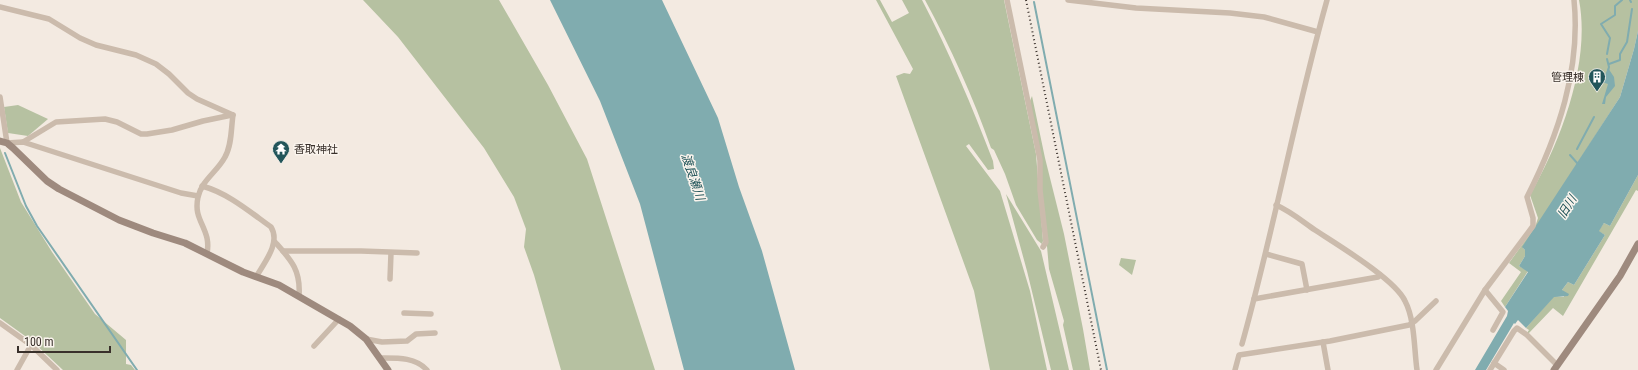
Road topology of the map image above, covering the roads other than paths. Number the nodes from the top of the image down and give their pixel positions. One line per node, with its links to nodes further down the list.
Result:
1 (1007, 0): 16 (street)
2 (1068, 0): 6 (street)
3 (1327, 0): 6 (street)
4 (1574, 0): 26 (street)
5 (0, 7): 8 (street)
6 (1318, 32): 13 (street)
7 (0, 97): 9 (street)
8 (233, 115): 10 (street); 11 (street)
9 (3, 142): 10 (street); 19 (street)
10 (23, 142): 12 (street)
11 (202, 186): 12 (street); 14 (street)
12 (198, 196): 19 (street)
13 (1276, 205): 21 (street); 22 (street)
14 (275, 242): 17 (street); 23 (street)
15 (1638, 244): 44 (street)
16 (1043, 247)
17 (283, 252): 18 (street); 27 (street)
18 (391, 252): 20 (street); 24 (street)
19 (207, 253): 23 (street)
20 (417, 253)
21 (1266, 254): 25 (street); 28 (street)
22 (1380, 275): 25 (street); 34 (street)
23 (256, 277): 27 (street)
24 (390, 279)
25 (1307, 290): 28 (street)
26 (1485, 290): 35 (street); 52 (street)
27 (299, 296): 32 (street)
28 (1254, 299): 39 (street)
29 (1436, 301): 34 (street)
30 (404, 313): 31 (street)
31 (431, 314)
32 (339, 319): 37 (street); 41 (street)
33 (0, 324): 40 (street)
34 (1411, 324): 38 (street); 51 (street)
35 (1493, 330)
36 (435, 333): 37 (street)
37 (366, 339): 42 (street)
38 (1323, 342): 49 (street); 50 (street)
39 (1242, 344)
40 (32, 345): 45 (street); 46 (street)
41 (314, 346)
42 (380, 358): 47 (street); 48 (street)
43 (1494, 363): 44 (street); 53 (street); 54 (street)
44 (1555, 368)
45 (17, 370)
46 (57, 370)
47 (388, 370)
48 (427, 370)
49 (1235, 370)
50 (1328, 370)
51 (1417, 370)
52 (1436, 370)
53 (1490, 370)
54 (1504, 370)

